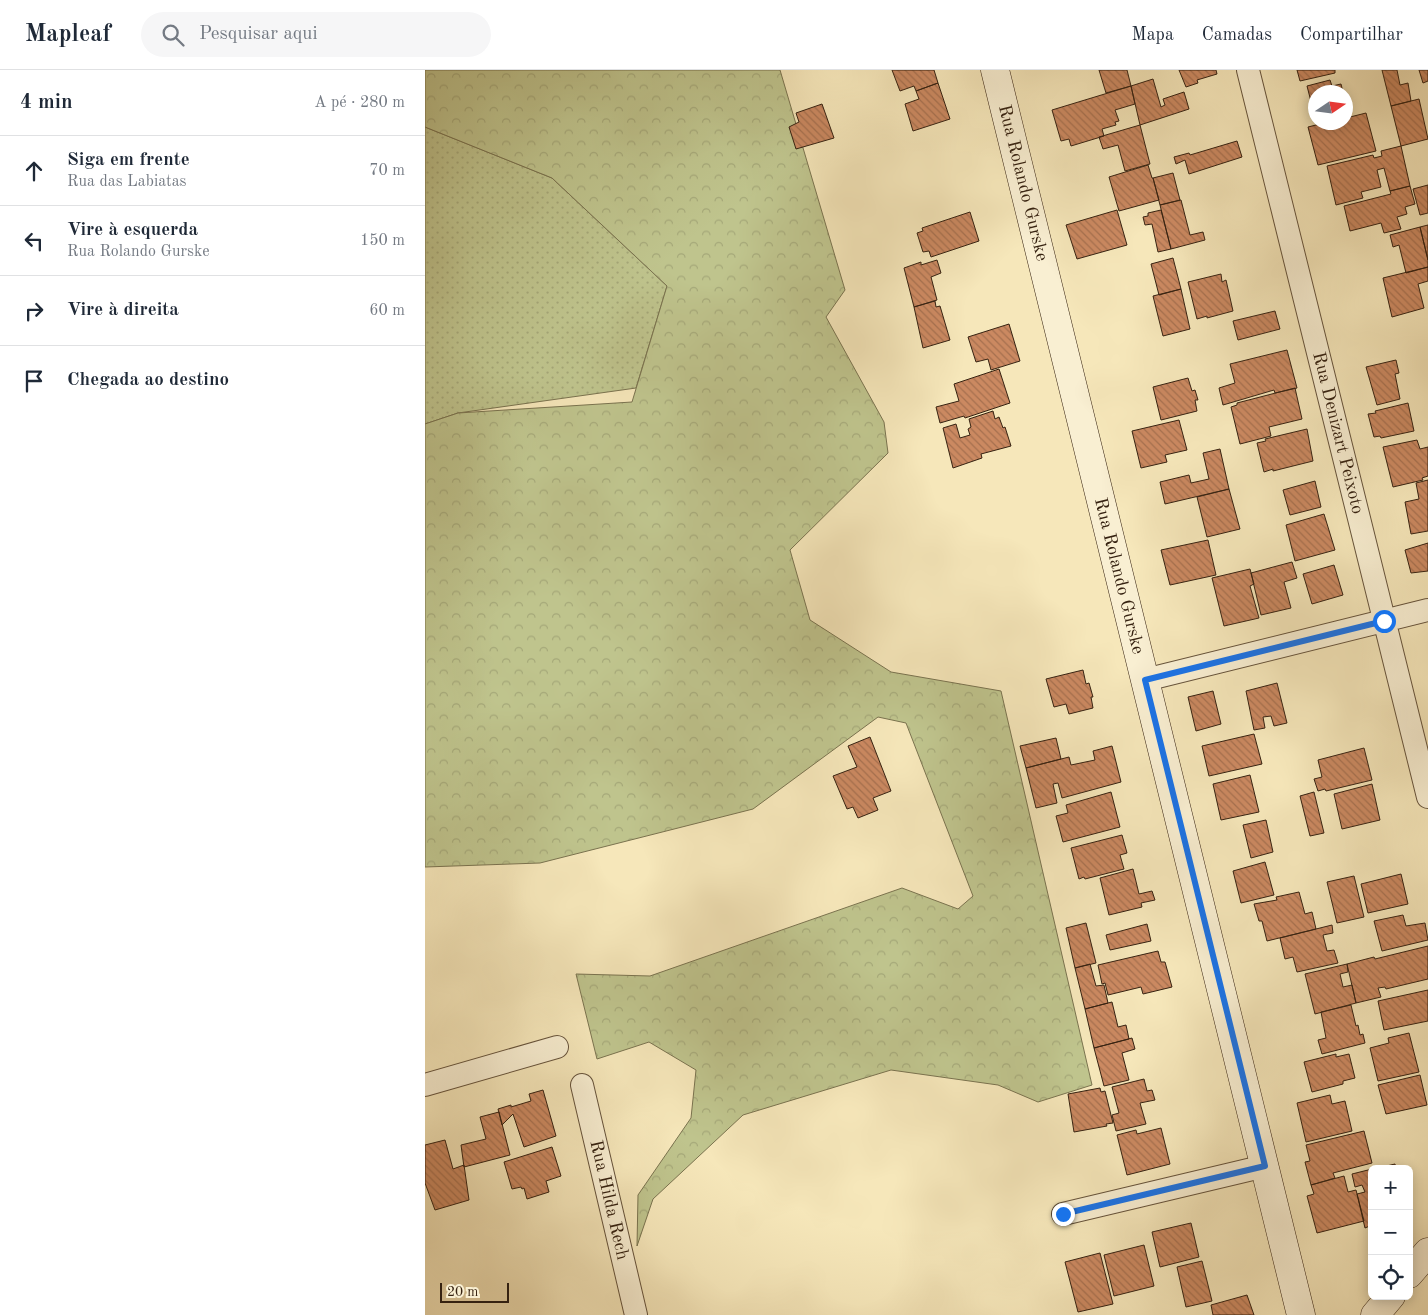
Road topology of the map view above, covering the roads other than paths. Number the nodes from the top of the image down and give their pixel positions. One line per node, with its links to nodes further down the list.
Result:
1 (995, 70): 5 (street, Rua Rolando Gurske)
2 (1248, 70): 4 (street, Rua Denizart Peixoto)
3 (1428, 610): 4 (street)
4 (1384, 621): 5 (street); 6 (street, Rua Denizart Peixoto)
5 (1145, 680): 10 (street, Rua Rolando Gurske)
6 (1428, 797)
7 (557, 1047): 9 (street)
8 (582, 1085): 15 (street, Rua Hilda Rech)
9 (425, 1086)
10 (1265, 1166): 11 (street); 16 (street, Rua Rolando Gurske)
11 (1063, 1214)
12 (1428, 1252): 13 (street)
13 (1413, 1269)
14 (1388, 1300): 17 (street)
15 (636, 1315)
16 (1301, 1315)
17 (1375, 1315)

